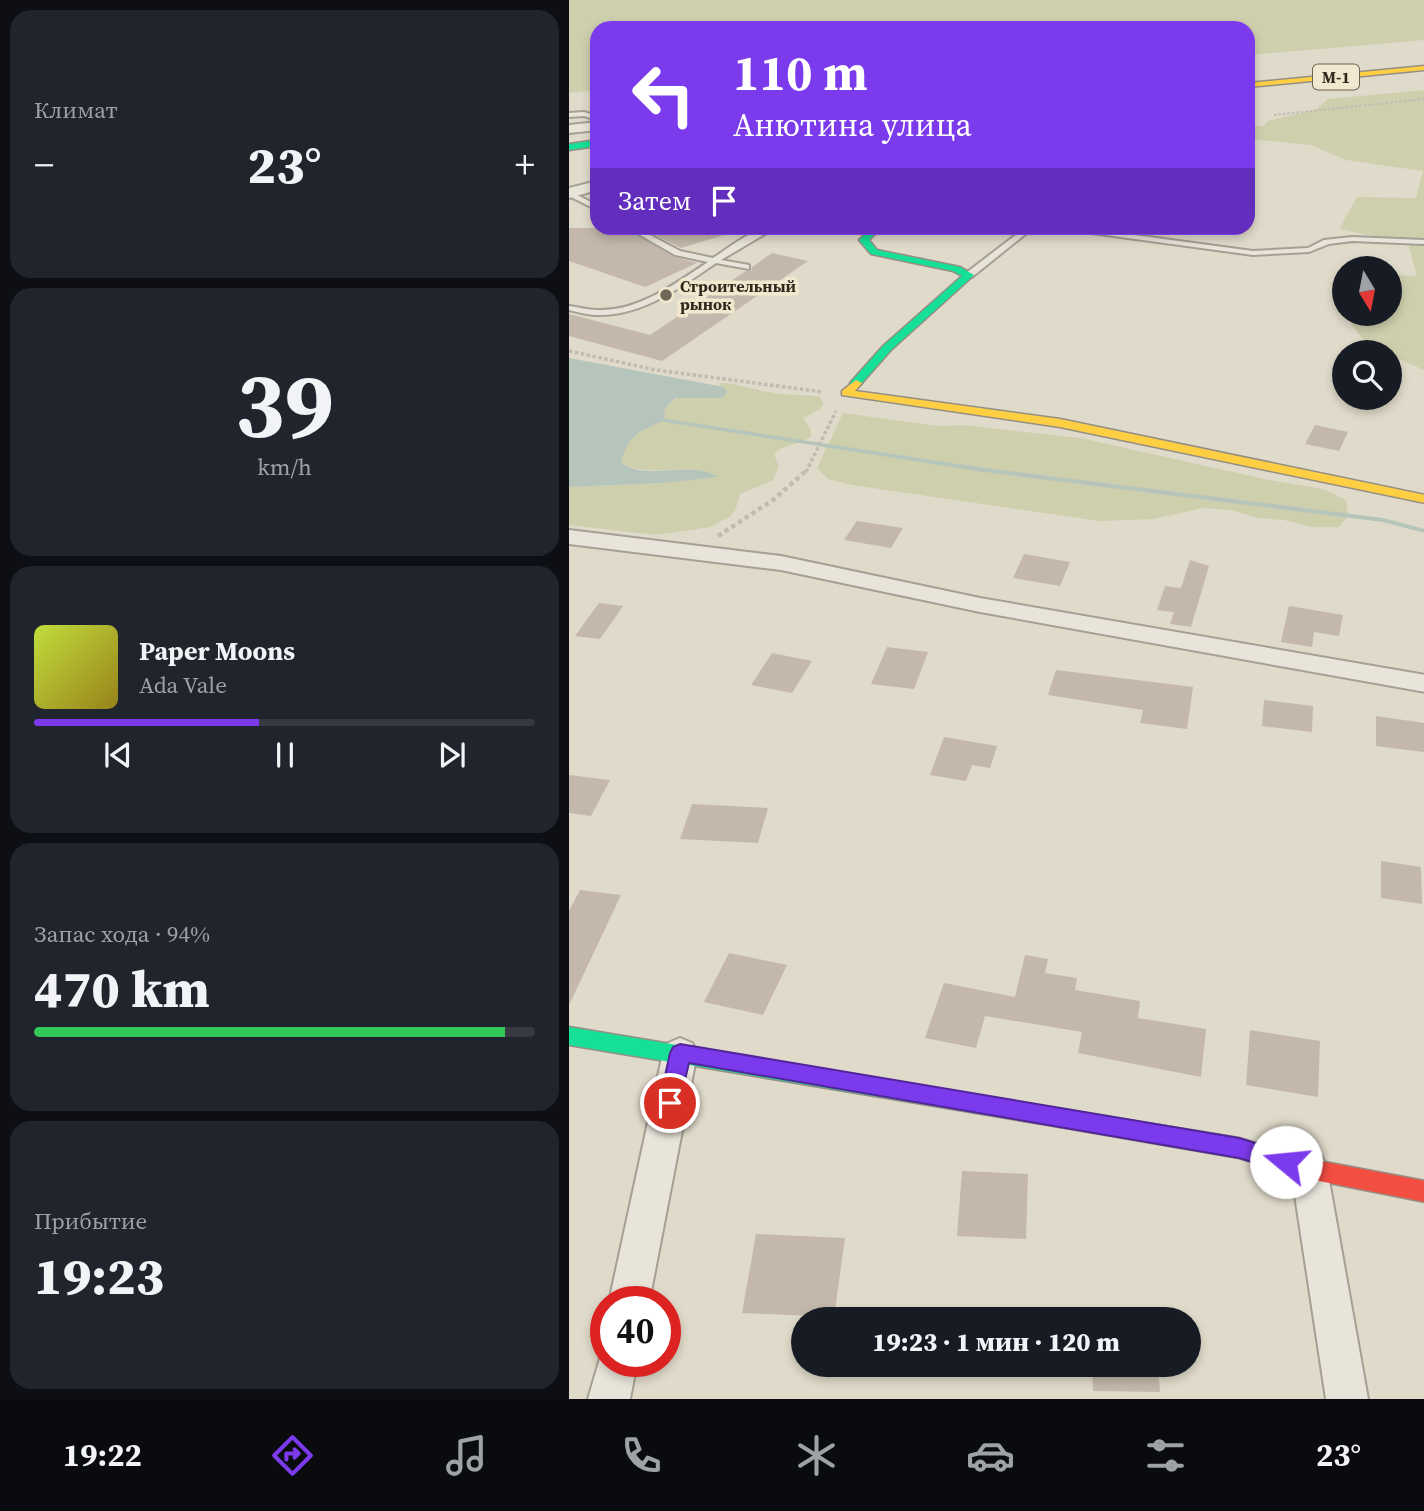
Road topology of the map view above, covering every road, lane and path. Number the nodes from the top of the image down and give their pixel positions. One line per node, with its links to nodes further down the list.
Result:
1 (1424, 57): 3 (main road, М-1)
2 (1424, 68): 4 (main road, М-1)
3 (1255, 72)
4 (1255, 84)
5 (1424, 99): 7 (path)
6 (569, 115): 8 (lane)
7 (1274, 115)
8 (590, 116)
9 (590, 127): 10 (street)
10 (569, 129)
11 (590, 144): 12 (main road)
12 (569, 147)
13 (590, 158): 14 (main road)
14 (569, 160)
15 (590, 188): 16 (street)
16 (571, 196): 17 (lane)
17 (590, 205)
18 (645, 235): 24 (lane)
19 (755, 235): 24 (lane)
20 (869, 235): 26 (main road)
21 (1020, 235): 26 (lane)
22 (1121, 235): 23 (lane)
23 (1424, 242)
24 (715, 261): 25 (lane); 27 (lane)
25 (746, 267)
26 (969, 275): 29 (main road)
27 (569, 308)
28 (569, 351): 29 (path)
29 (846, 393): 31 (main road)
30 (823, 432): 33 (path)
31 (1424, 499)
32 (569, 537): 33 (street)
33 (695, 553): 34 (street)
34 (1424, 684)
35 (569, 1036): 36 (main road)
36 (680, 1053): 37 (main road); 39 (street)
37 (1309, 1169): 38 (main road); 42 (street)
38 (1424, 1192)
39 (632, 1286)
40 (614, 1377): 41 (street)
41 (609, 1399)
42 (1347, 1399)

